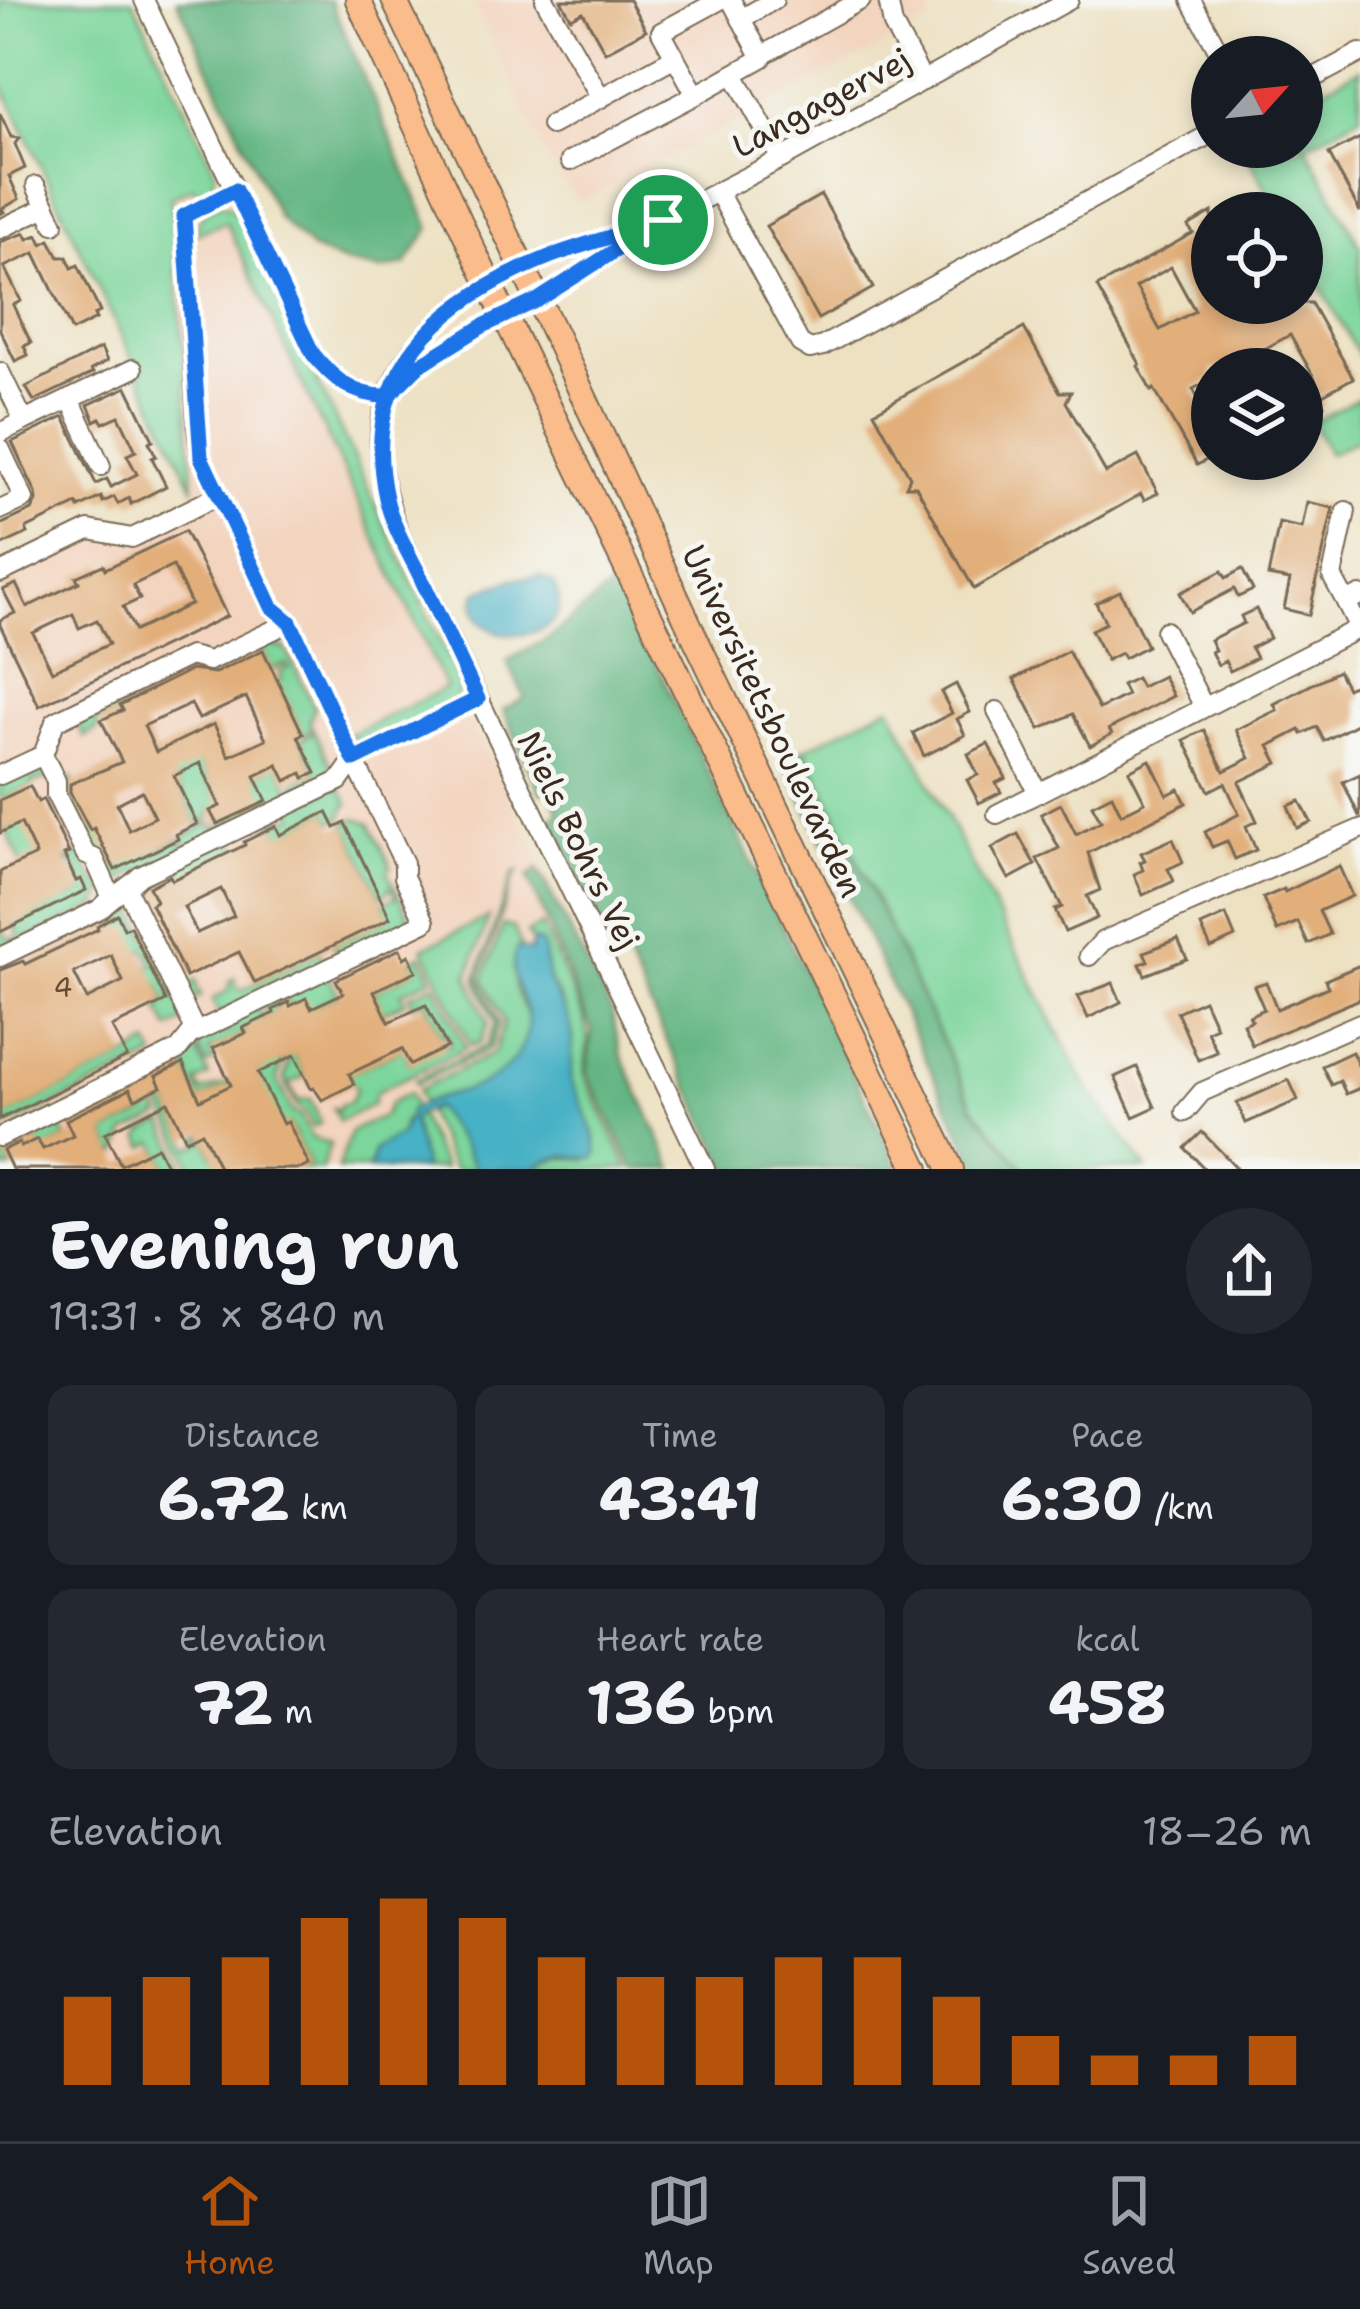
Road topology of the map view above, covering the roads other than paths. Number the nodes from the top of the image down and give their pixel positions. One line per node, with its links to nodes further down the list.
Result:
1 (144, 0): 27 (street)
2 (358, 0): 31 (main road)
3 (394, 0): 31 (main road)
4 (545, 0): 21 (street)
5 (720, 0): 16 (street)
6 (730, 0): 12 (street)
7 (774, 0): 12 (street)
8 (861, 0): 15 (street)
9 (888, 0): 19 (street)
10 (1069, 0): 19 (street, Langagervej)
11 (1191, 0): 13 (street)
12 (741, 19): 15 (street)
13 (1211, 36)
14 (1360, 53): 17 (street)
15 (761, 56): 18 (street)
16 (675, 57): 20 (street); 21 (street)
17 (1323, 73)
18 (734, 74): 20 (street); 24 (street)
19 (923, 81): 24 (street, Langagervej)
20 (696, 95): 25 (street)
21 (601, 98): 22 (street)
22 (551, 125)
23 (1191, 144): 28 (street)
24 (781, 159): 28 (street, Langagervej)
25 (571, 161)
26 (36, 186): 30 (street)
27 (235, 190): 35 (street); 42 (street)
28 (718, 192): 29 (street, Langagervej)
29 (663, 220): 31 (street, Langagervej); 32 (street, Langagervej)
30 (0, 229)
31 (506, 278): 32 (main road); 32 (main road); 35 (street, Niels Bohrs Vej)
32 (522, 307): 35 (street); 66 (main road, Universitetsboulevarden); 67 (main road, Universitetsboulevarden)
33 (134, 369): 37 (street)
34 (0, 371): 36 (street)
35 (388, 396): 49 (street, Niels Bohrs Vej)
36 (6, 399): 38 (street)
37 (70, 399): 38 (street); 41 (street)
38 (24, 421): 39 (street)
39 (0, 433)
40 (0, 448): 43 (street)
41 (100, 466)
42 (219, 495): 45 (street); 47 (street)
43 (0, 510)
44 (1346, 511): 46 (street)
45 (0, 573)
46 (1353, 598): 50 (street)
47 (290, 622): 52 (street); 53 (street)
48 (1165, 631): 50 (street)
49 (478, 699): 53 (street); 65 (street, Niels Bohrs Vej)
50 (1204, 707): 55 (street)
51 (997, 711): 55 (street)
52 (43, 755): 54 (street); 58 (street)
53 (354, 760): 58 (street); 62 (street)
54 (0, 775)
55 (1038, 793): 56 (street)
56 (998, 814)
57 (1358, 836): 59 (street)
58 (119, 893): 60 (street); 62 (street)
59 (1089, 956)
60 (0, 957)
61 (1360, 1022): 63 (street)
62 (196, 1032): 64 (street)
63 (1185, 1112)
64 (0, 1137)
65 (705, 1169)
66 (917, 1169)
67 (951, 1169)

